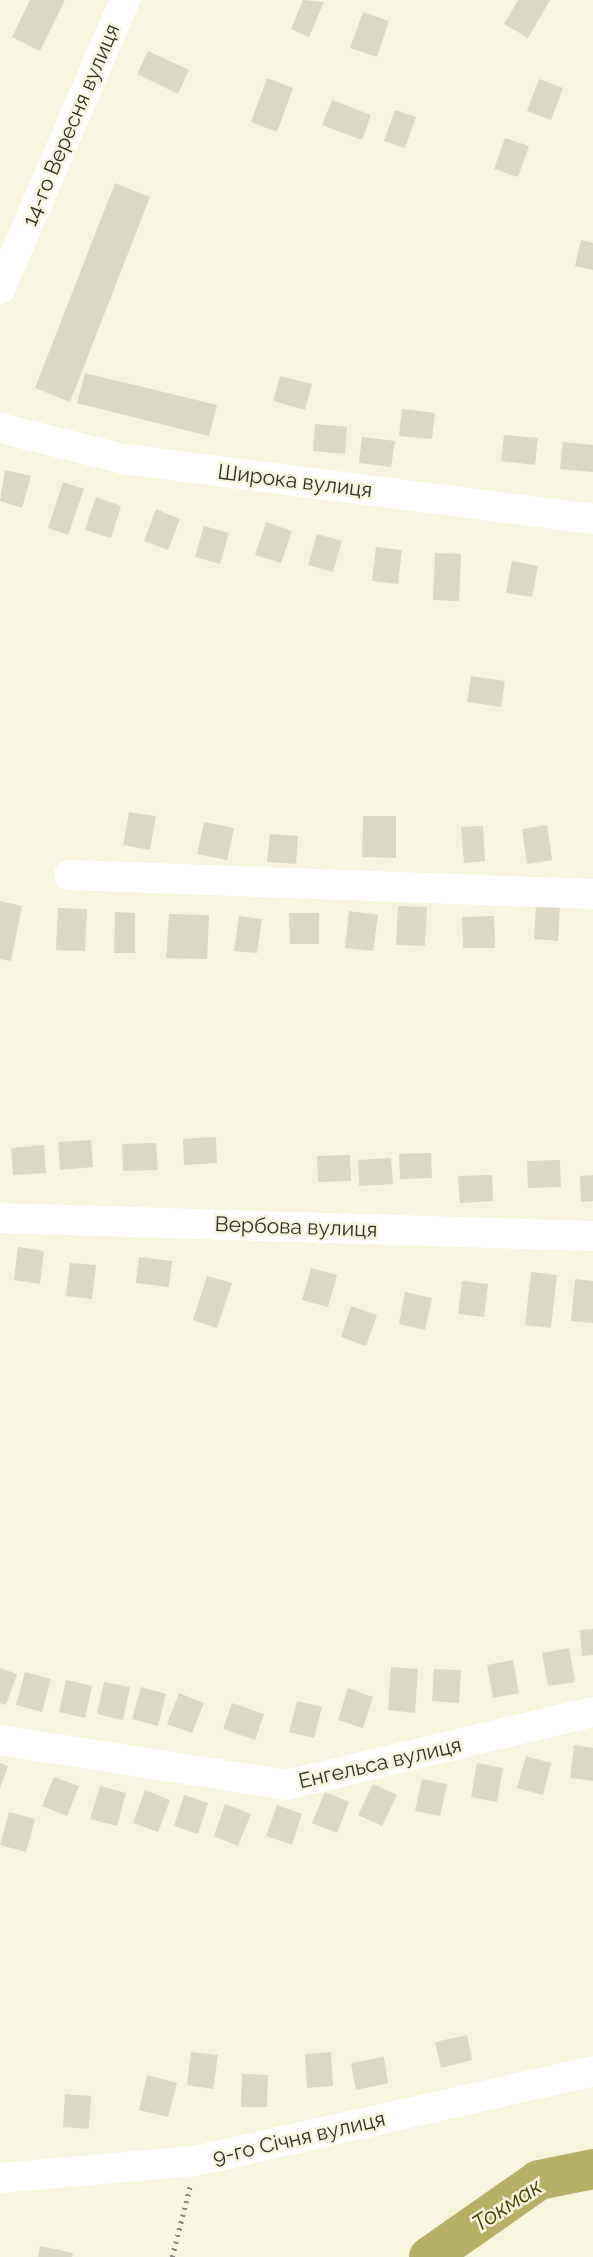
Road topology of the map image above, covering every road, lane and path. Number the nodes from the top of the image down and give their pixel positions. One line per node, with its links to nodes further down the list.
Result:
1 (125, 0): 2 (street, 14-го Вересня вулиця)
2 (0, 289)
3 (0, 428): 4 (street, Широка вулиця)
4 (593, 519)
5 (69, 875): 6 (street)
6 (593, 894)
7 (0, 1218): 8 (street, Вербова вулиця)
8 (593, 1236)
9 (593, 1713): 10 (street, Енгельса вулиця)
10 (0, 1740)
11 (593, 2071): 12 (street, 9-го Січня вулиця)
12 (195, 2161): 13 (street, 9-го Січня вулиця); 14 (path)
13 (0, 2178)
14 (173, 2257)

